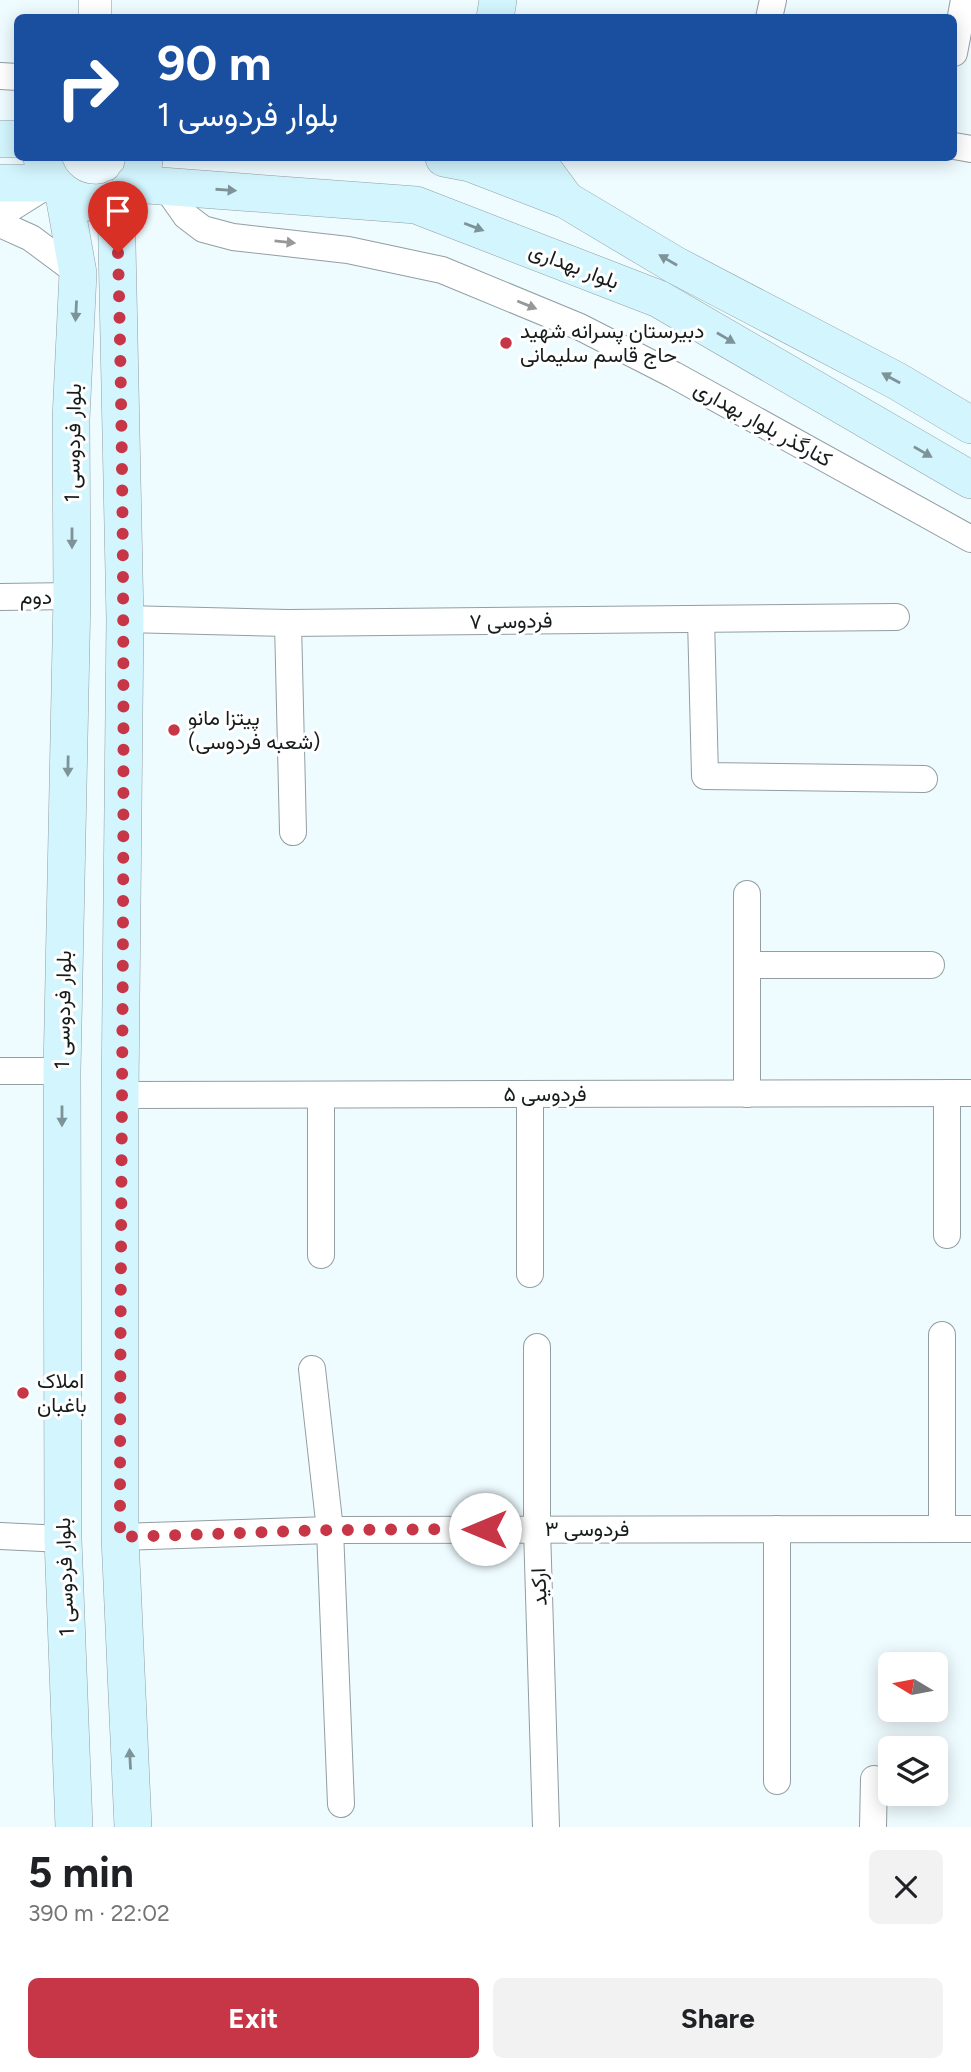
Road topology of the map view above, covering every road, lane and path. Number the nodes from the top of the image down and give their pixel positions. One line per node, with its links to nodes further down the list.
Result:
1 (964, 0): 2 (street)
2 (957, 37)
3 (460, 161): 10 (main road)
4 (466, 161): 9 (main road)
5 (537, 161): 9 (main road)
6 (53, 178): 7 (main road, بلوار بهداری); 8 (main road); 11 (street); 13 (main road, بلوار فردوسی 1)
7 (140, 182): 10 (main road, بلوار بهداری, one-way to 10); 14 (main road); 18 (street, کنارگذر بلوار بهداری, one-way to 18)
8 (0, 183)
9 (566, 200): 16 (main road, one-way to 9)
10 (416, 205): 17 (main road, بلوار بهداری, one-way to 17)
11 (0, 215)
12 (0, 223): 13 (street)
13 (78, 273): 15 (main road, بلوار فردوسی 1, one-way to 15)
14 (123, 417): 15 (main road); 22 (main road)
15 (71, 419): 19 (main road, بلوار فردوسی 1, one-way to 19)
16 (971, 425)
17 (971, 480)
18 (971, 539)
19 (72, 596): 20 (street, دوم); 31 (main road, بلوار فردوسی 1, one-way to 31)
20 (0, 597)
21 (896, 617): 23 (street, فردوسی ۷)
22 (125, 619): 24 (street, فردوسی ۷); 36 (main road)
23 (701, 619): 24 (street, فردوسی ۷); 25 (street)
24 (288, 623): 26 (street)
25 (924, 779)
26 (293, 832)
27 (747, 894): 28 (street)
28 (747, 965): 29 (street); 34 (street)
29 (931, 965)
30 (0, 1071): 31 (street)
31 (62, 1071): 50 (main road, بلوار فردوسی 1, one-way to 50)
32 (959, 1093): 34 (street, فردوسی ۵); 37 (street)
33 (530, 1094): 34 (street, فردوسی ۵); 35 (street, فردوسی ۵); 39 (street)
34 (747, 1094)
35 (321, 1095): 36 (street, فردوسی ۵); 38 (street)
36 (120, 1096): 49 (main road)
37 (947, 1235)
38 (321, 1255)
39 (530, 1274)
40 (942, 1335): 45 (street)
41 (537, 1348): 43 (street, ارکید)
42 (312, 1369): 47 (street)
43 (537, 1529): 44 (street, فردوسی ۳); 47 (street, فردوسی ۳); 56 (street, ارکید)
44 (777, 1529): 45 (street, فردوسی ۳); 52 (street)
45 (942, 1529): 46 (street, فردوسی ۳)
46 (971, 1529)
47 (330, 1530): 49 (street, فردوسی ۳); 53 (street)
48 (0, 1536): 50 (street)
49 (120, 1537): 50 (main road); 55 (main road, one-way to 49)
50 (63, 1539): 54 (main road, بلوار فردوسی 1)
51 (874, 1779): 57 (street)
52 (777, 1781)
53 (341, 1804)
54 (74, 1827)
55 (133, 1827)
56 (546, 1827)
57 (873, 1827)

